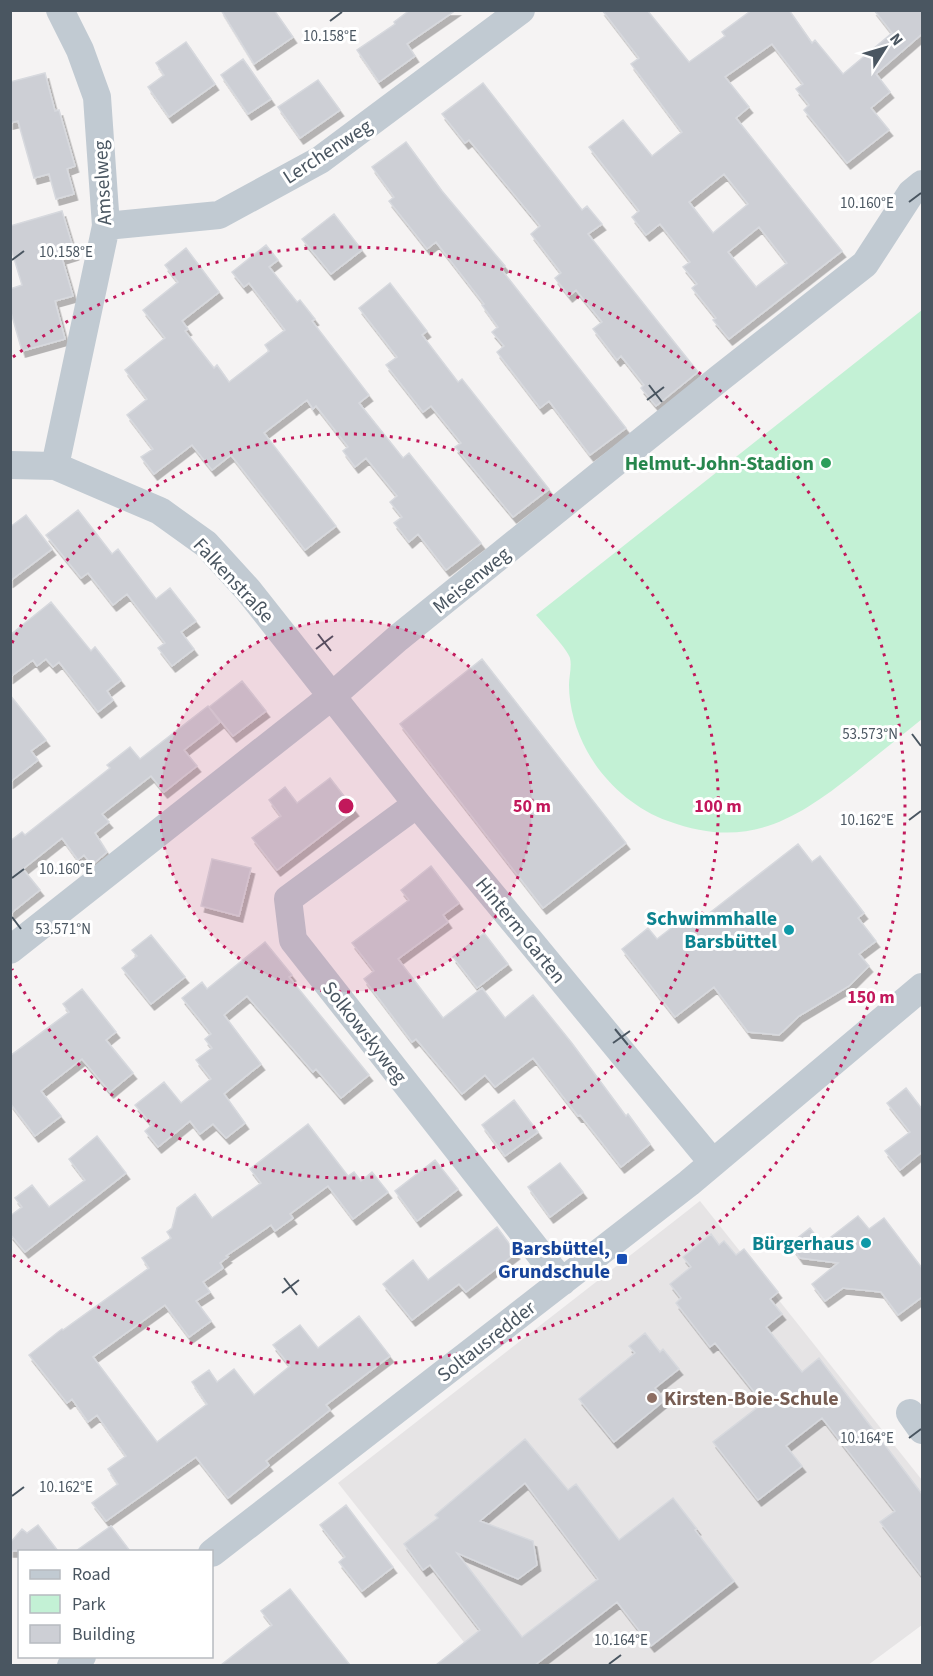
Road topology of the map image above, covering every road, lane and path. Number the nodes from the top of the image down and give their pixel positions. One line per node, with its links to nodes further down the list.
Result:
1 (60, 10): 4 (street, Amselweg)
2 (521, 10): 4 (street, Lerchenweg)
3 (917, 188): 7 (street, Meisenweg)
4 (106, 226): 6 (street, Amselweg)
5 (10, 465): 6 (street, Falkenstraße)
6 (55, 466): 7 (street, Falkenstraße)
7 (332, 696): 8 (street, Hinterm Garten); 9 (street, Meisenweg)
8 (417, 804): 11 (street, Hinterm Garten); 12 (street, Solkowskyweg)
9 (10, 950)
10 (922, 987): 11 (street, Soltausredder)
11 (713, 1163): 12 (street, Soltausredder)
12 (562, 1282): 13 (street, Soltausredder)
13 (213, 1552)

